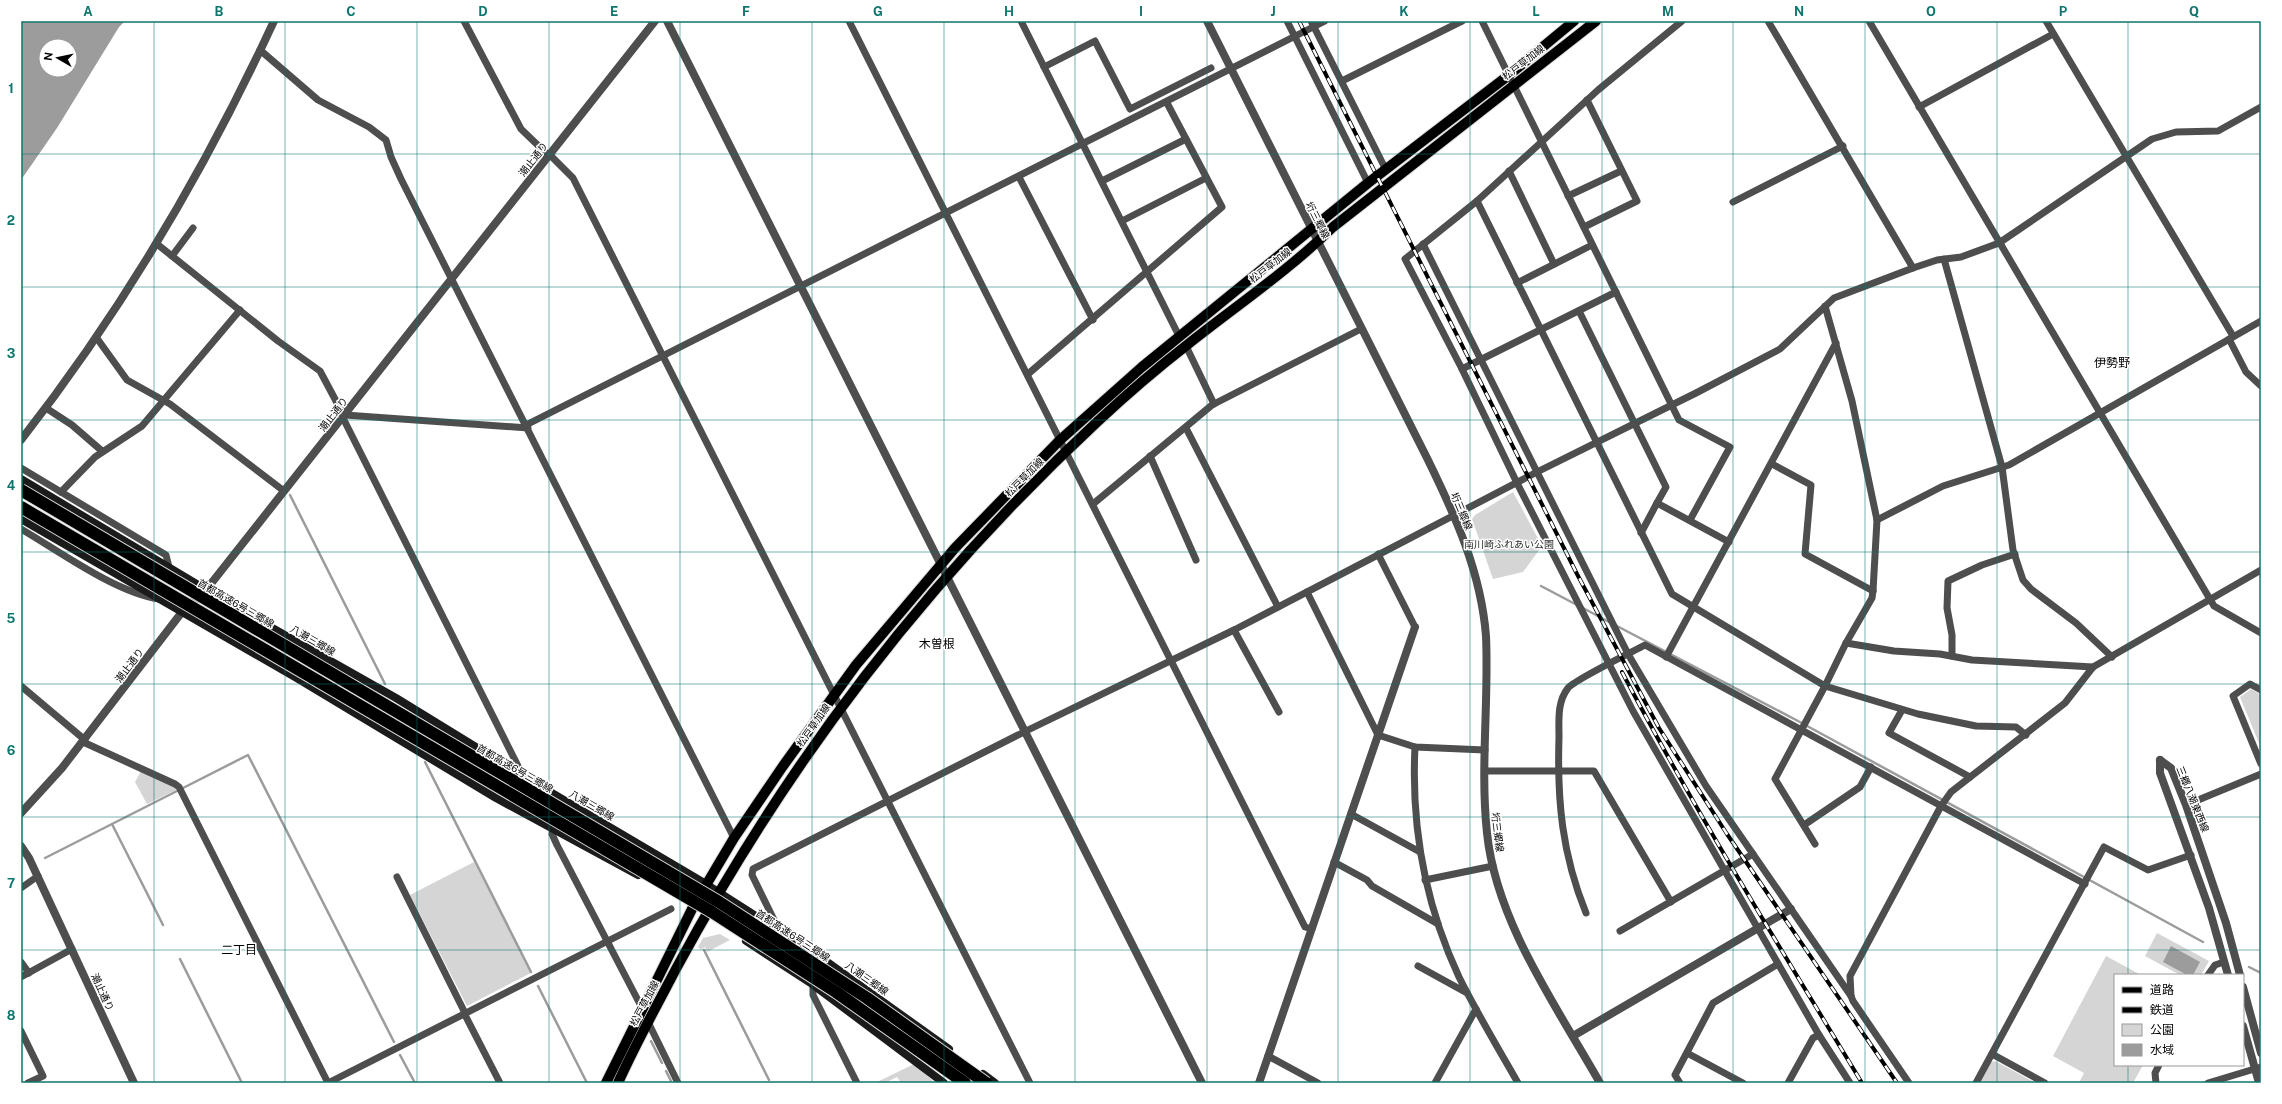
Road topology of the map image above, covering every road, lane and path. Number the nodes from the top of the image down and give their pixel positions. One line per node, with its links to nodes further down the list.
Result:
1 (274, 21): 21 (street)
2 (464, 21): 38 (street)
3 (655, 21): 38 (street, 潮止通り)
4 (667, 21): 67 (street)
5 (849, 21): 50 (street)
6 (1021, 21): 22 (street)
7 (1207, 21): 24 (street, 垳三郷線)
8 (1287, 21): 20 (street)
9 (1325, 21): 18 (street)
10 (1462, 21): 26 (street)
11 (1482, 21): 25 (street)
12 (1574, 21): 25 (main road, 松戸草加線)
13 (1596, 21): 27 (main road, 松戸草加線)
14 (1682, 21): 28 (street)
15 (1768, 21): 37 (street)
16 (1870, 21): 30 (street)
17 (2046, 21): 19 (street)
18 (1312, 24): 20 (street); 26 (street)
19 (2054, 34): 30 (street); 39 (street)
20 (1295, 38): 24 (street); 46 (street)
21 (260, 50): 57 (street); 65 (street)
22 (1044, 67): 32 (street); 36 (street)
23 (1211, 68): 32 (street)
24 (1232, 69): 29 (street); 54 (street, 垳三郷線)
25 (1509, 75): 27 (street); 40 (main road, 松戸草加線)
26 (1342, 81): 40 (street)
27 (1514, 85): 35 (street); 55 (main road, 松戸草加線)
28 (1587, 100): 35 (street); 41 (street)
29 (1167, 103): 33 (street); 34 (street)
30 (1919, 107): 56 (street)
31 (2261, 107): 39 (street)
32 (1130, 109): 33 (street)
33 (1135, 119): 36 (street)
34 (1186, 139): 44 (street); 45 (street)
35 (1541, 142): 42 (street); 47 (street)
36 (1084, 144): 43 (street); 45 (street)
37 (1843, 146): 49 (street); 63 (street)
38 (549, 155): 65 (street, 潮止通り); 81 (street)
39 (2127, 157): 56 (street); 78 (street)
40 (1386, 170): 46 (main road, 松戸草加線)
41 (1622, 170): 47 (street); 52 (street)
42 (1509, 171): 48 (street); 62 (street)
43 (1019, 177): 50 (street); 72 (street)
44 (1206, 178): 51 (street); 64 (street)
45 (1102, 181): 51 (street)
46 (1368, 183): 54 (main road, 松戸草加線)
47 (1568, 196): 52 (street)
48 (1477, 201): 58 (street); 66 (street)
49 (1733, 202)
50 (946, 213): 67 (street); 84 (street)
51 (1122, 221): 64 (street)
52 (1584, 227): 59 (street)
53 (193, 228): 60 (street)
54 (1312, 230): 55 (street, 垳三郷線); 76 (main road, 松戸草加線)
55 (1318, 242): 74 (street, 垳三郷線); 80 (main road, 松戸草加線)
56 (1999, 243): 61 (street); 90 (street)
57 (157, 244): 60 (street); 77 (street)
58 (1423, 244): 82 (street); 83 (street)
59 (1592, 245): 62 (street); 68 (street)
60 (172, 256): 70 (street)
61 (1944, 259): 63 (street); 102 (street)
62 (1554, 264): 66 (street)
63 (1914, 268): 69 (street)
64 (1148, 273): 72 (street); 76 (street)
65 (452, 278): 91 (street, 潮止通り); 93 (street)
66 (1517, 282): 75 (street)
67 (801, 286): 81 (street); 123 (street)
68 (1616, 292): 71 (street); 88 (street)
69 (1825, 306): 79 (street); 88 (street)
70 (240, 310): 86 (street); 91 (street)
71 (1579, 311): 75 (street); 92 (street)
72 (1093, 320): 84 (street)
73 (2261, 321): 78 (street)
74 (1361, 329): 87 (street); 113 (street, 垳三郷線)
75 (1541, 330): 82 (street); 97 (street)
76 (1179, 336): 96 (main road, 松戸草加線)
77 (96, 337): 86 (street); 89 (street)
78 (2231, 338): 85 (street); 90 (street)
79 (1836, 343): 101 (street); 116 (street)
80 (1186, 346): 87 (street); 99 (main road, 松戸草加線)
81 (662, 355): 93 (street); 149 (street)
82 (1481, 360): 83 (street); 104 (street)
83 (1462, 369): 106 (street)
84 (1028, 374): 96 (street)
85 (2261, 386)
86 (165, 401): 98 (street); 108 (street)
87 (1214, 404): 94 (street)
88 (1670, 405): 92 (street); 115 (street)
89 (46, 408): 95 (street); 98 (street)
90 (2100, 413): 102 (street); 130 (street)
91 (344, 416): 93 (street); 108 (street, 潮止通り); 166 (street)
92 (1634, 423): 97 (street); 110 (street)
93 (527, 427): 178 (street)
94 (1186, 428): 100 (street); 132 (street)
95 (21, 440)
96 (1060, 440): 99 (street); 123 (main road, 松戸草加線)
97 (1597, 442): 104 (street); 118 (street)
98 (102, 451): 109 (street)
99 (1067, 451): 111 (street); 126 (main road, 松戸草加線)
100 (1150, 456): 111 (street); 122 (street)
101 (1772, 464): 119 (street); 128 (street)
102 (2002, 467): 116 (street); 121 (street)
103 (21, 468): 109 (street)
104 (1537, 472): 106 (street); 139 (street)
105 (21, 479): 124 (main road, 八潮三郷線)
106 (1517, 483): 113 (street); 144 (street)
107 (21, 490): 246 (highway, 首都高速6号三郷線, bridge)
108 (284, 491): 127 (street, 潮止通り)
109 (61, 492): 124 (street)
110 (1658, 503): 115 (street); 118 (street)
111 (1093, 504): 143 (street)
112 (21, 506): 245 (highway, bridge)
113 (1455, 517): 120 (street); 160 (street, 垳三郷線)
114 (21, 519): 131 (main road)
115 (1690, 520): 119 (street)
116 (1877, 520): 128 (street)
117 (21, 529): 131 (street)
118 (1641, 533): 133 (street)
119 (1729, 542): 133 (street)
120 (1378, 554): 129 (street); 135 (street)
121 (2015, 554): 140 (street); 141 (street)
122 (1196, 560)
123 (941, 564): 126 (street); 149 (main road, 松戸草加線)
124 (169, 567): 127 (main road, 八潮三郷線)
125 (2261, 570): 130 (street)
126 (947, 575): 151 (main road, 松戸草加線); 155 (street)
127 (206, 590): 134 (street, 潮止通り); 166 (main road, 八潮三郷線)
128 (1873, 591): 138 (street)
129 (1307, 592): 132 (street); 156 (street)
130 (2210, 599): 137 (street); 141 (street)
131 (161, 600): 134 (main road)
132 (1278, 607): 136 (street)
133 (1693, 607): 142 (street); 146 (street)
134 (182, 612): 158 (street, 潮止通り); 175 (main road)
135 (1415, 628): 156 (street)
136 (1234, 630): 143 (street); 153 (street)
137 (2261, 633)
138 (1846, 643): 140 (street); 146 (street)
139 (1628, 654): 142 (street); 144 (street); 182 (street)
140 (1952, 656): 145 (street)
141 (2112, 656): 145 (street)
142 (1666, 657): 154 (street)
143 (1172, 661): 155 (street); 202 (street)
144 (1609, 664): 164 (street); 186 (street)
145 (2093, 667): 157 (street)
146 (1826, 686): 152 (street); 154 (street)
147 (23, 688): 150 (street); 158 (street)
148 (2261, 690): 161 (street)
149 (833, 696): 151 (street); 178 (main road, 松戸草加線)
150 (21, 697)
151 (840, 708): 169 (street); 193 (main road, 松戸草加線)
152 (1902, 710): 157 (street); 167 (street)
153 (1279, 712)
154 (1802, 730): 162 (street); 176 (street)
155 (1026, 731): 169 (street); 249 (street)
156 (1378, 735): 159 (street); 173 (street)
157 (2026, 735): 167 (street)
158 (84, 741): 172 (street, 潮止通り); 238 (street)
159 (1415, 748): 160 (street); 181 (street)
160 (1485, 750): 163 (street, 垳三郷線)
161 (2261, 764)
162 (1871, 768): 171 (street); 176 (street)
163 (1485, 771): 164 (street); 185 (street, 垳三郷線)
164 (1558, 771): 194 (street); 199 (street)
165 (2261, 774): 170 (street)
166 (523, 776): 168 (main road, 八潮三郷線)
167 (1970, 777): 171 (street)
168 (560, 798): 174 (main road, 八潮三郷線); 175 (street)
169 (888, 802): 204 (street); 248 (street)
170 (2186, 805): 183 (street, 三郷八潮東西線); 216 (street, 三郷八潮東西線)
171 (1941, 806): 191 (street); 221 (street)
172 (21, 813)
173 (1351, 814): 181 (street); 184 (street)
174 (598, 820): 190 (main road, 八潮三郷線); 195 (main road)
175 (545, 823): 177 (main road)
176 (1804, 825): 179 (street)
177 (553, 828): 195 (main road); 206 (street)
178 (734, 838): 190 (main road, 松戸草加線)
179 (1816, 844)
180 (21, 846): 187 (street, 潮止通り)
181 (1420, 852): 189 (street)
182 (1753, 854): 186 (street); 198 (street)
183 (2191, 855): 191 (street); 210 (street, 三郷八潮東西線)
184 (1334, 862): 201 (street); 202 (street)
185 (1493, 866): 189 (street); 229 (street, 垳三郷線)
186 (1724, 871): 194 (street); 203 (street)
187 (38, 876): 192 (street); 207 (street, 潮止通り)
188 (397, 877): 224 (street)
189 (1425, 880): 201 (street)
190 (706, 884): 193 (main road, 八潮三郷線); 195 (main road, 松戸草加線); 196 (main road)
191 (2085, 884): 232 (street)
192 (21, 888)
193 (719, 892): 196 (main road, 松戸草加線); 204 (main road, 八潮三郷線)
194 (1671, 902): 205 (street)
195 (695, 903): 200 (main road); 222 (main road, 松戸草加線)
196 (712, 904): 200 (main road, 松戸草加線); 218 (main road)
197 (672, 909): 206 (street)
198 (1791, 909): 203 (street); 221 (street)
199 (1586, 913)
200 (706, 914): 218 (main road); 225 (main road, 松戸草加線)
201 (1438, 924): 220 (street)
202 (1312, 929): 233 (street)
203 (1758, 929): 211 (street); 229 (street)
204 (779, 930): 208 (main road, 八潮三郷線)
205 (1620, 931)
206 (607, 942): 222 (street); 224 (street)
207 (72, 949): 213 (street); 237 (street, 潮止通り)
208 (823, 959): 218 (street); 247 (main road, 八潮三郷線)
209 (21, 962): 213 (street)
210 (2224, 962): 214 (street); 215 (street, 三郷八潮東西線)
211 (1778, 964): 228 (street); 230 (street)
212 (1418, 966): 220 (street)
213 (29, 973): 217 (street)
214 (2209, 974)
215 (2228, 974)
216 (2240, 974)
217 (21, 977)
218 (812, 984): 243 (street); 244 (main road)
219 (2244, 991): 231 (street)
220 (1468, 993): 223 (street)
221 (1851, 996): 259 (street)
222 (642, 1008): 240 (main road, 松戸草加線)
223 (1476, 1009): 252 (street); 253 (street)
224 (465, 1013): 238 (street); 239 (street)
225 (648, 1022): 241 (main road, 松戸草加線); 242 (street)
226 (2244, 1029): 235 (street)
227 (21, 1031): 236 (street)
228 (1819, 1035): 257 (street); 258 (street)
229 (1574, 1036): 254 (street, 垳三郷線)
230 (1687, 1053): 255 (street); 256 (street)
231 (2261, 1053)
232 (1992, 1054): 260 (street); 261 (street)
233 (1268, 1056): 250 (street); 251 (street)
234 (2158, 1066): 262 (street)
235 (2259, 1068): 263 (street); 264 (street)
236 (28, 1083)
237 (134, 1083)
238 (328, 1083)
239 (500, 1083)
240 (606, 1083)
241 (618, 1083)
242 (678, 1083)
243 (857, 1083)
244 (944, 1083)
245 (965, 1083)
246 (986, 1083)
247 (995, 1083)
248 (1030, 1083)
249 (1202, 1083)
250 (1259, 1083)
251 (1318, 1083)
252 (1435, 1083)
253 (1518, 1083)
254 (1600, 1083)
255 (1680, 1083)
256 (1743, 1083)
257 (1788, 1083)
258 (1850, 1083)
259 (1909, 1083)
260 (1976, 1083)
261 (2045, 1083)
262 (2156, 1083)
263 (2208, 1083)
264 (2260, 1083)

